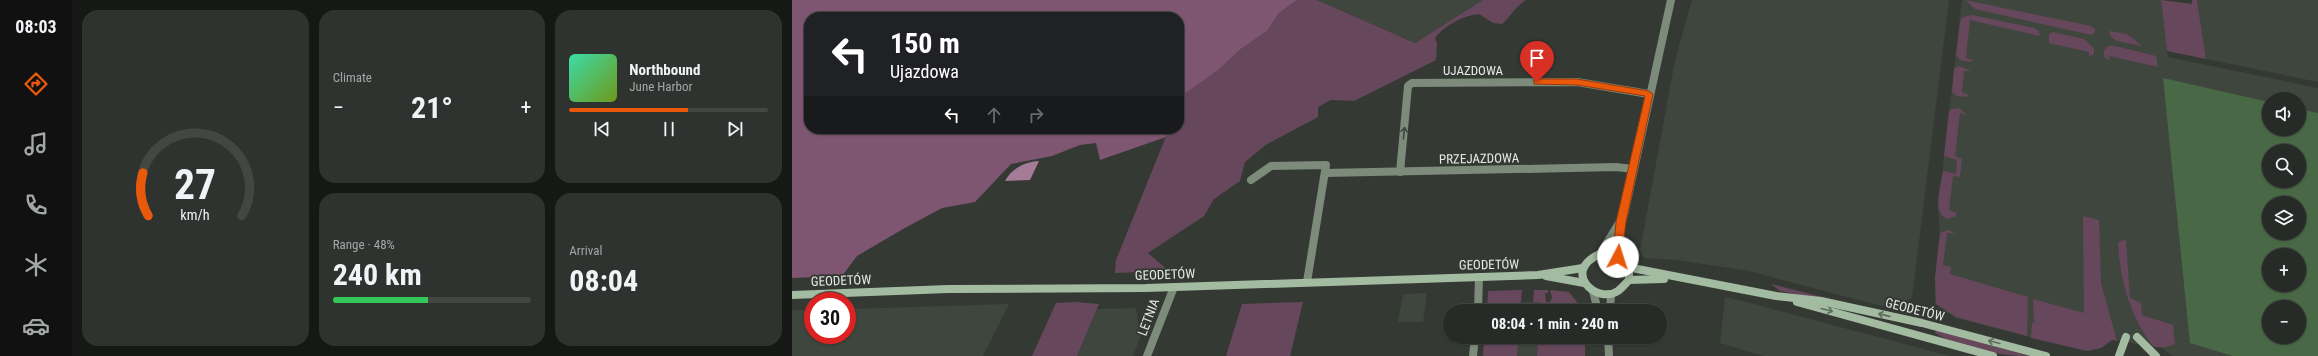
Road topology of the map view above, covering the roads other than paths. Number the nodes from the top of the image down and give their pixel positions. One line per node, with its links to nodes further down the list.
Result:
1 (1671, 0): 2 (street)
2 (1649, 94): 3 (street); 4 (street, UJAZDOWA, one-way to 2)
3 (1633, 169): 4 (street, PRZEJAZDOWA); 7 (street)
4 (1400, 172): 5 (street, PRZEJAZDOWA)
5 (1325, 173): 6 (street); 16 (street)
6 (1251, 180)
7 (1621, 222): 8 (street); 9 (street)
8 (1600, 254): 9 (main road); 11 (main road)
9 (1618, 257): 10 (main road)
10 (1627, 267): 14 (main road, GEODETÓW); 15 (main road)
11 (1582, 268): 12 (main road, GEODETÓW); 17 (main road)
12 (1538, 275): 13 (main road, GEODETÓW); 17 (main road, GEODETÓW)
13 (1479, 277): 16 (main road, GEODETÓW); 23 (street)
14 (1677, 278): 15 (main road, GEODETÓW); 22 (main road, GEODETÓW)
15 (1629, 280): 20 (main road)
16 (1307, 282): 18 (main road, GEODETÓW)
17 (1584, 283): 19 (main road)
18 (1174, 287): 21 (main road, GEODETÓW); 30 (street, LETNIA)
19 (1593, 291): 20 (main road); 24 (street)
20 (1611, 294): 25 (street)
21 (792, 295)
22 (1776, 296): 33 (main road, GEODETÓW, one-way to 33); 34 (main road, GEODETÓW, one-way to 22)
23 (1478, 304)
24 (1596, 304)
25 (1610, 304)
26 (2126, 336): 35 (main road)
27 (2137, 337): 36 (main road)
28 (1475, 344): 31 (street)
29 (1608, 344): 32 (street)
30 (1147, 356)
31 (1474, 356)
32 (1609, 356)
33 (1993, 356)
34 (2046, 356)
35 (2119, 356)
36 (2156, 356)

